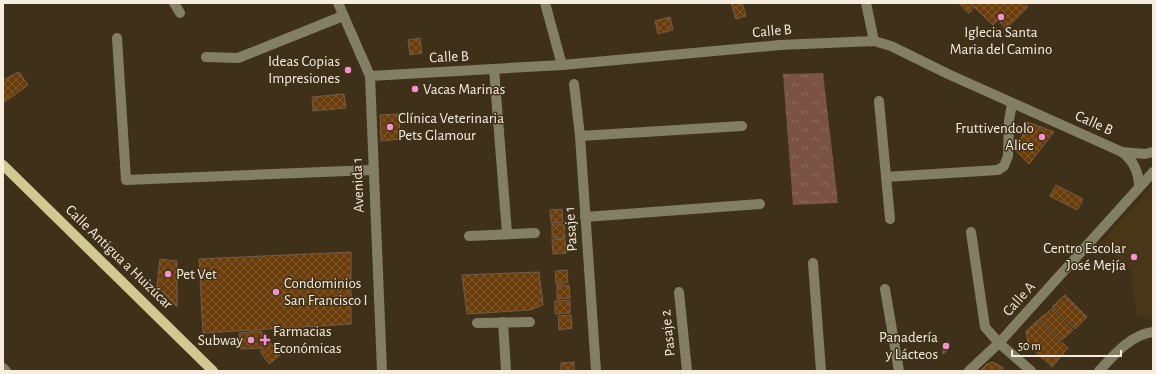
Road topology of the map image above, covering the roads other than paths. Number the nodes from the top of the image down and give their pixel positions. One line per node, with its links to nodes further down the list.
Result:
1 (174, 3): 5 (street)
2 (338, 3): 6 (street, Avenida 1)
3 (545, 3): 10 (street)
4 (866, 3): 8 (street)
5 (180, 13)
6 (343, 16): 9 (street); 12 (street, Avenida 1)
7 (117, 38): 21 (street)
8 (874, 41): 10 (street, Calle B); 15 (street, Calle B)
9 (206, 57)
10 (562, 65): 11 (street, Calle B)
11 (494, 69): 12 (street, Calle B); 30 (street)
12 (370, 76): 21 (street, Avenida 1)
13 (574, 84): 17 (street, Pasaje 1)
14 (879, 101): 23 (street)
15 (1012, 103): 18 (street, Calle B); 23 (street)
16 (742, 126): 17 (street)
17 (580, 136): 26 (street, Pasaje 1)
18 (1122, 152): 19 (street, Calle B); 24 (street)
19 (1153, 152)
20 (3, 165): 42 (main road, Calle Antigua a Huizúcar)
21 (372, 170): 43 (street, Avenida 1)
22 (1153, 172): 24 (street, Calle A)
23 (886, 177): 27 (street)
24 (1139, 187): 39 (street, Calle A)
25 (760, 204): 26 (street)
26 (585, 217): 45 (street, Pasaje 1)
27 (890, 219)
28 (971, 232): 39 (street)
29 (535, 233): 30 (street)
30 (507, 234): 31 (street)
31 (469, 236)
32 (813, 263): 47 (street)
33 (885, 288): 48 (street)
34 (679, 292): 46 (street, Pasaje 2)
35 (503, 322): 36 (street); 37 (street); 44 (street)
36 (530, 322)
37 (477, 323)
38 (1153, 332): 51 (street)
39 (999, 343): 49 (street, Calle A); 50 (street)
40 (3, 368): 41 (street)
41 (6, 371)
42 (213, 371)
43 (382, 371)
44 (506, 371)
45 (596, 371)
46 (687, 371)
47 (821, 371)
48 (899, 371)
49 (968, 371)
50 (1031, 371)
51 (1099, 371)

